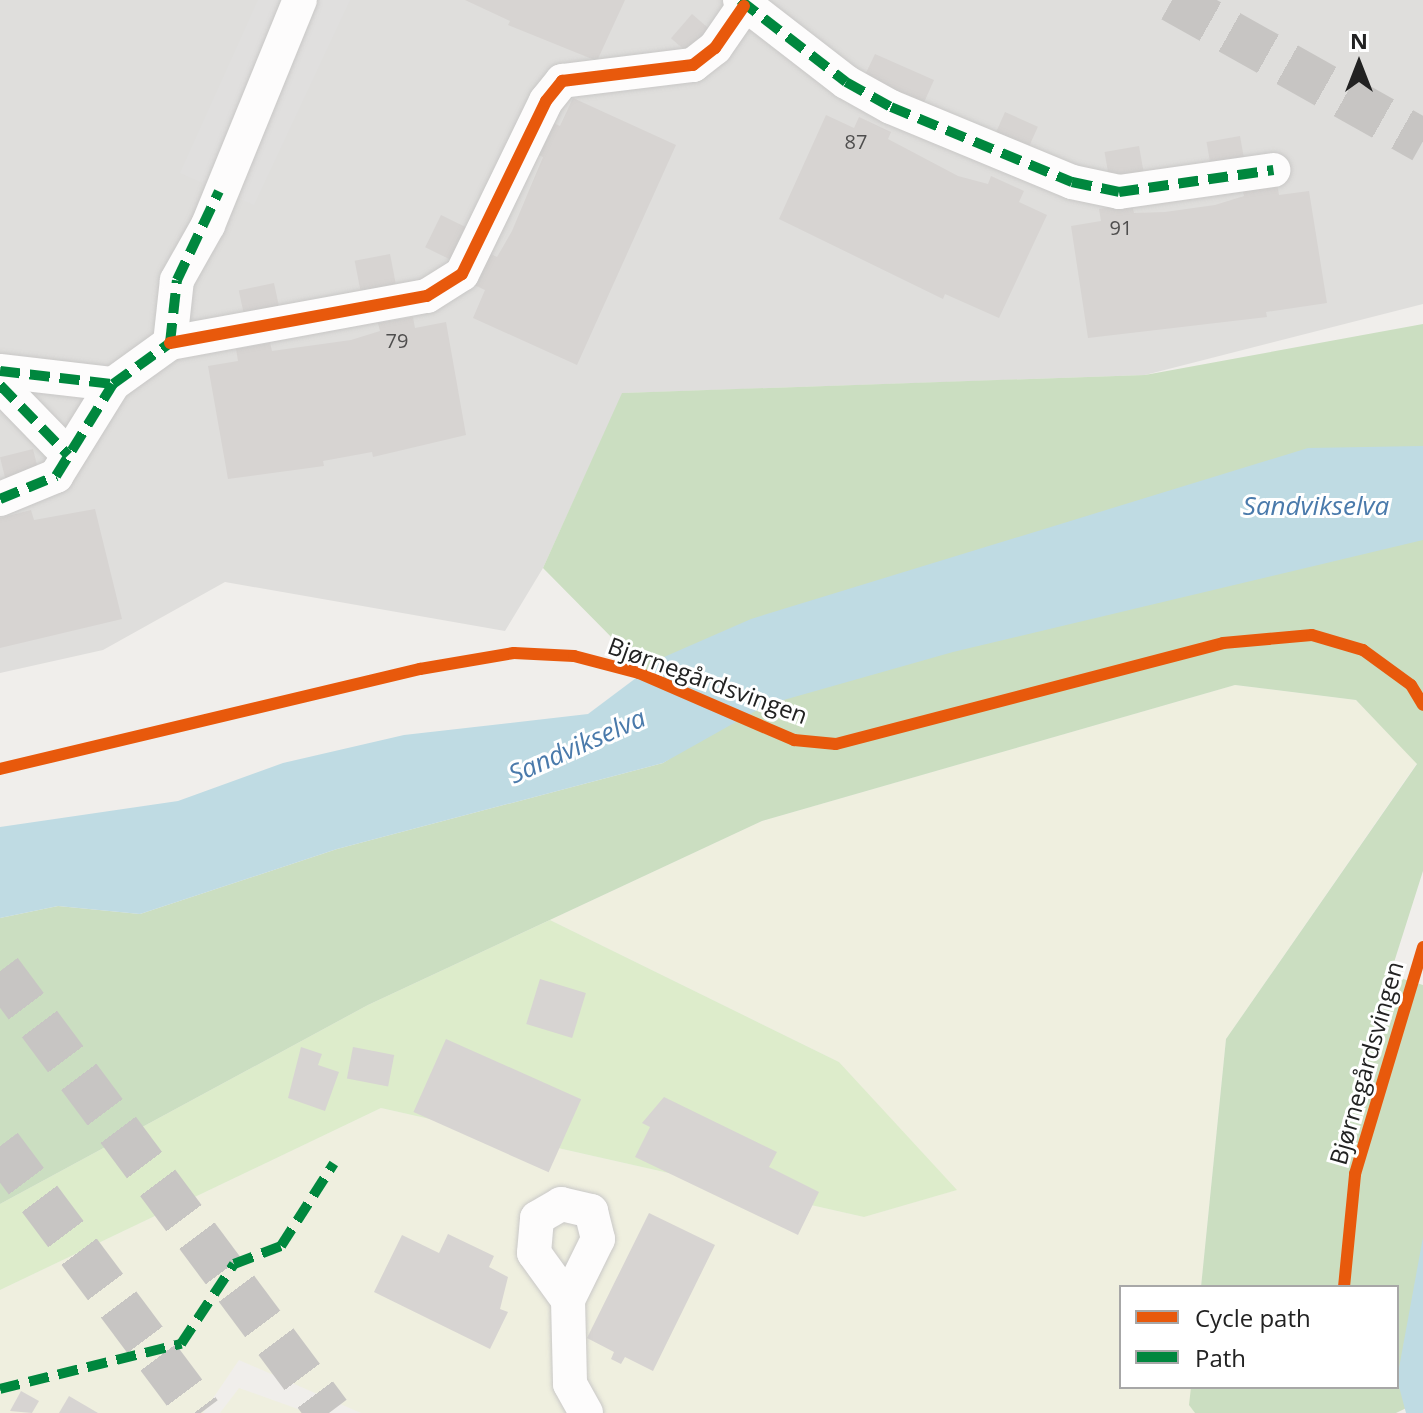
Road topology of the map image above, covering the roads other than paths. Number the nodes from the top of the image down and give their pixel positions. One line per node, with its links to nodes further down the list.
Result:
1 (300, 0): 4 (street)
2 (742, 3): 3 (street); 4 (street)
3 (1273, 170)
4 (170, 343): 6 (street)
5 (0, 371): 6 (street)
6 (113, 384): 8 (street)
7 (0, 385): 8 (street)
8 (68, 455): 9 (street)
9 (0, 499)
10 (568, 1300): 11 (street)
11 (586, 1413)

